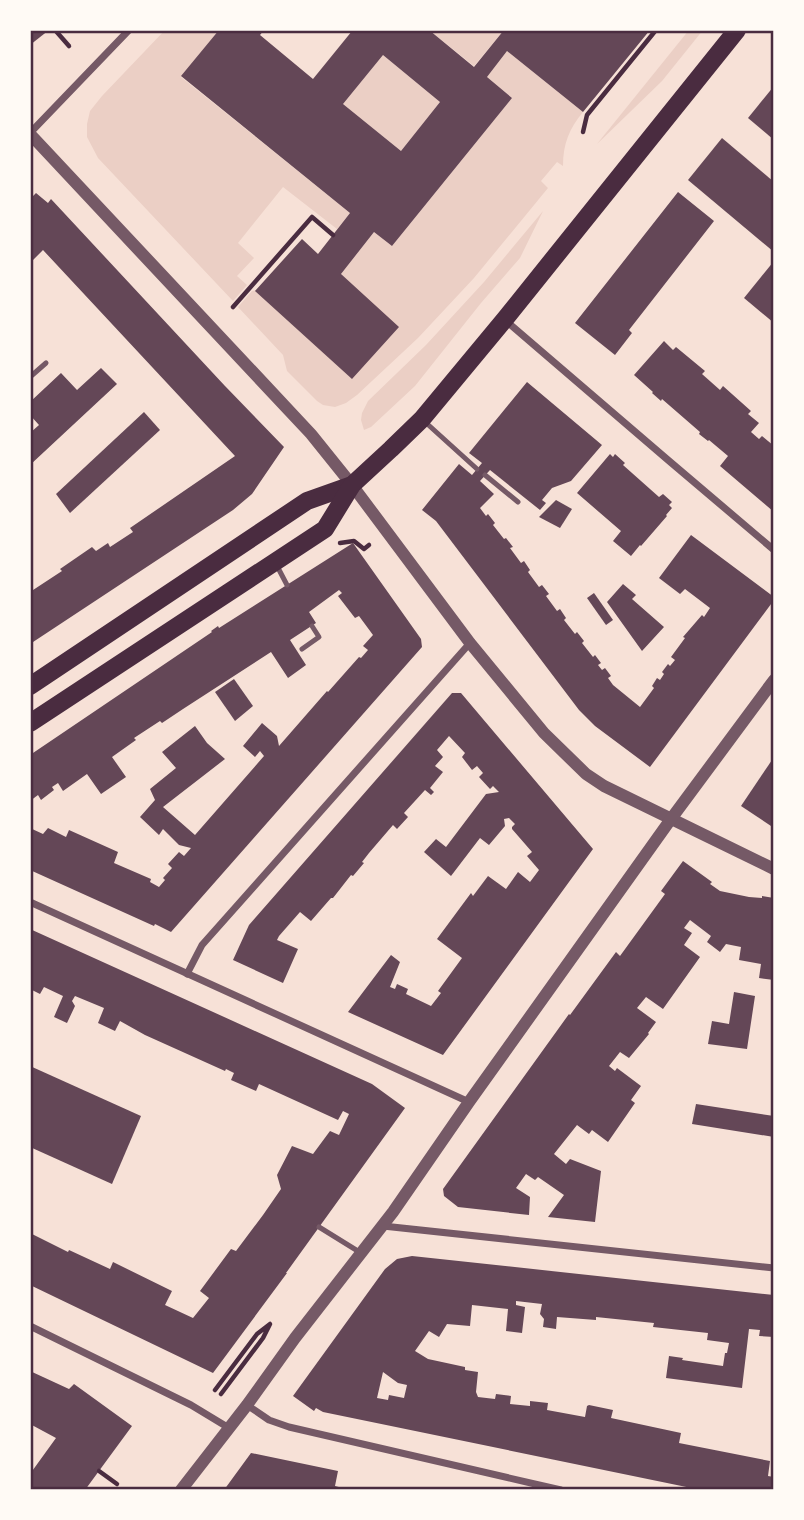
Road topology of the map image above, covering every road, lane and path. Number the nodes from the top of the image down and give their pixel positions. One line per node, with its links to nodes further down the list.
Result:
1 (55, 30): 5 (path)
2 (129, 30): 7 (street)
3 (656, 30): 6 (path)
4 (737, 30): 10 (main road)
5 (69, 46)
6 (583, 132)
7 (30, 134): 16 (street)
8 (333, 235): 9 (path)
9 (233, 307)
10 (505, 319): 13 (main road); 20 (street)
11 (46, 363): 12 (lane)
12 (30, 377)
13 (422, 419): 14 (lane); 16 (main road)
14 (477, 469)
15 (485, 475): 17 (lane)
16 (352, 485): 21 (main road); 24 (street); 27 (main road)
17 (517, 502)
18 (333, 541): 19 (path)
19 (369, 545)
20 (774, 550)
21 (274, 561): 22 (lane); 28 (main road)
22 (287, 585)
23 (312, 626): 25 (lane)
24 (470, 643): 29 (street); 32 (street)
25 (302, 649)
26 (774, 680): 29 (street)
27 (30, 686)
28 (30, 723)
29 (671, 820): 30 (street); 33 (street)
30 (774, 869)
31 (30, 902): 32 (street)
32 (187, 974): 33 (street)
33 (469, 1101): 34 (street)
34 (383, 1226): 36 (street); 37 (street)
35 (319, 1227): 36 (lane)
36 (361, 1253): 41 (street)
37 (774, 1268)
38 (30, 1326): 42 (street)
39 (215, 1390): 40 (path)
40 (221, 1394)
41 (247, 1405): 42 (street); 46 (street)
42 (229, 1428): 45 (street)
43 (99, 1471): 44 (path)
44 (117, 1484)
45 (181, 1490)
46 (561, 1490)

